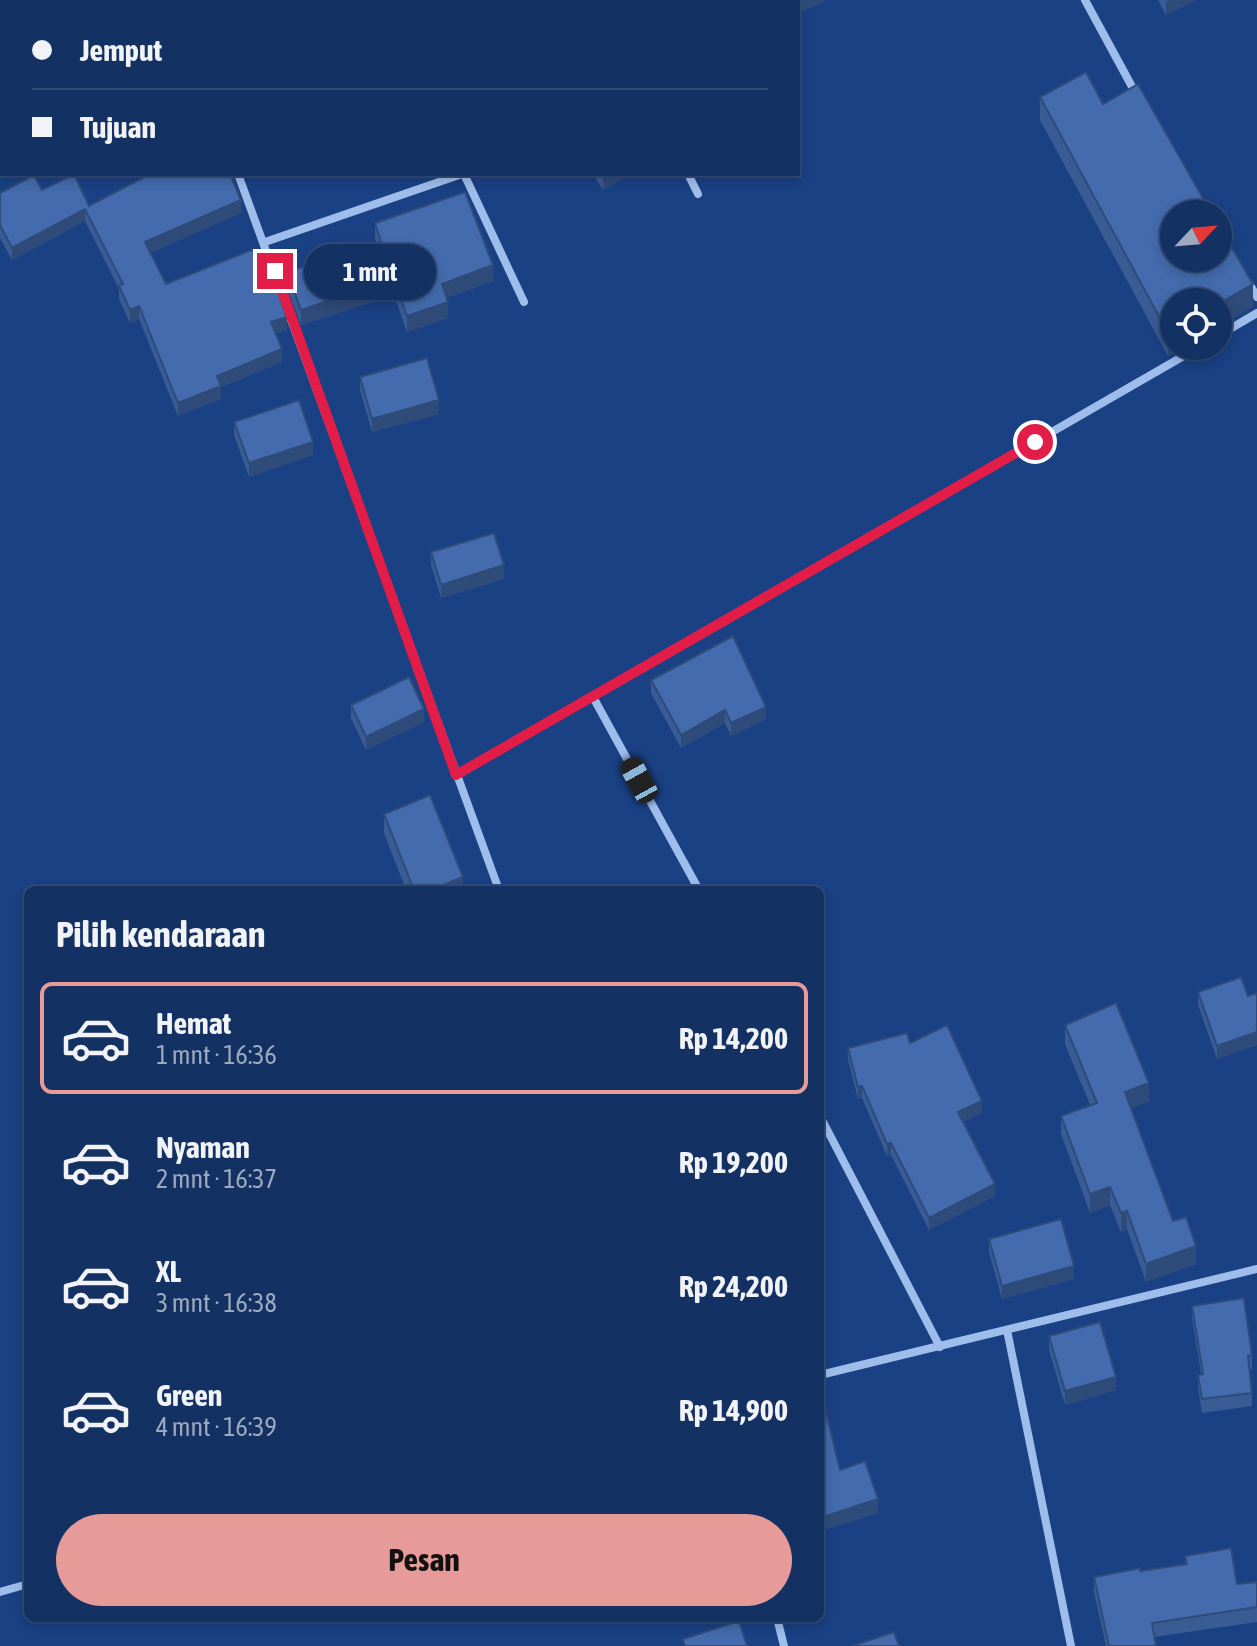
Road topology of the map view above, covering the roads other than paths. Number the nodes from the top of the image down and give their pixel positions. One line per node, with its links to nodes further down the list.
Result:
1 (1085, 0): 2 (street)
2 (1139, 98)
3 (239, 176): 8 (street)
4 (457, 176): 8 (street)
5 (464, 176): 11 (street)
6 (689, 176): 7 (street)
7 (698, 194)
8 (265, 242): 16 (street)
9 (1241, 271): 10 (street)
10 (1257, 297)
11 (524, 302)
12 (1257, 313): 13 (street)
13 (1232, 328)
14 (1177, 360): 15 (street)
15 (593, 697): 16 (street); 18 (street)
16 (456, 775): 17 (street)
17 (498, 886)
18 (697, 886)
19 (824, 1124): 22 (street)
20 (1257, 1269): 21 (street)
21 (1007, 1330): 22 (street); 28 (street)
22 (940, 1347): 23 (street)
23 (824, 1374)
24 (24, 1585): 25 (street)
25 (0, 1592)
26 (778, 1622): 27 (street)
27 (784, 1646)
28 (1071, 1646)

